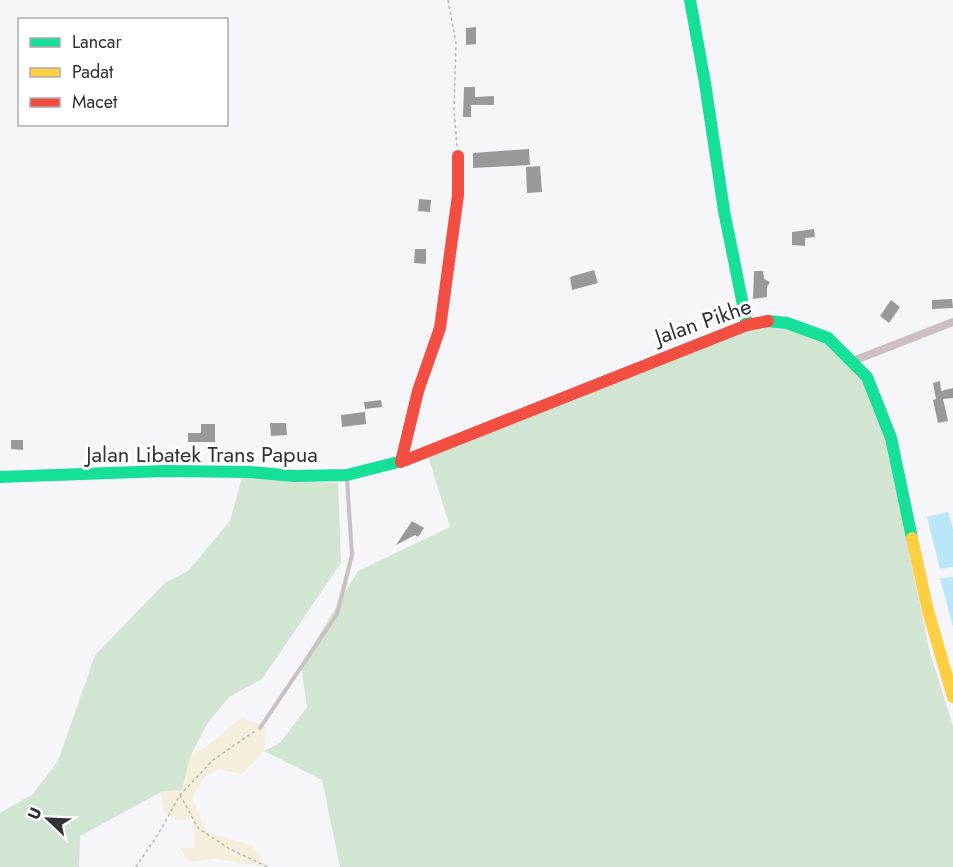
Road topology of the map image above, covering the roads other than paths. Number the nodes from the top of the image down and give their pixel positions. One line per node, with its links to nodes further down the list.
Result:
1 (690, 0): 4 (main road)
2 (458, 156): 6 (main road)
3 (953, 322): 5 (street)
4 (747, 325): 5 (main road, Jalan Pikhe); 6 (main road, Jalan Pikhe)
5 (853, 362): 9 (main road, Jalan Pikhe)
6 (401, 462): 7 (main road, Jalan Libatek Trans Papua)
7 (347, 475): 8 (main road, Jalan Libatek Trans Papua); 10 (lane)
8 (0, 477)
9 (953, 697)
10 (260, 728)

